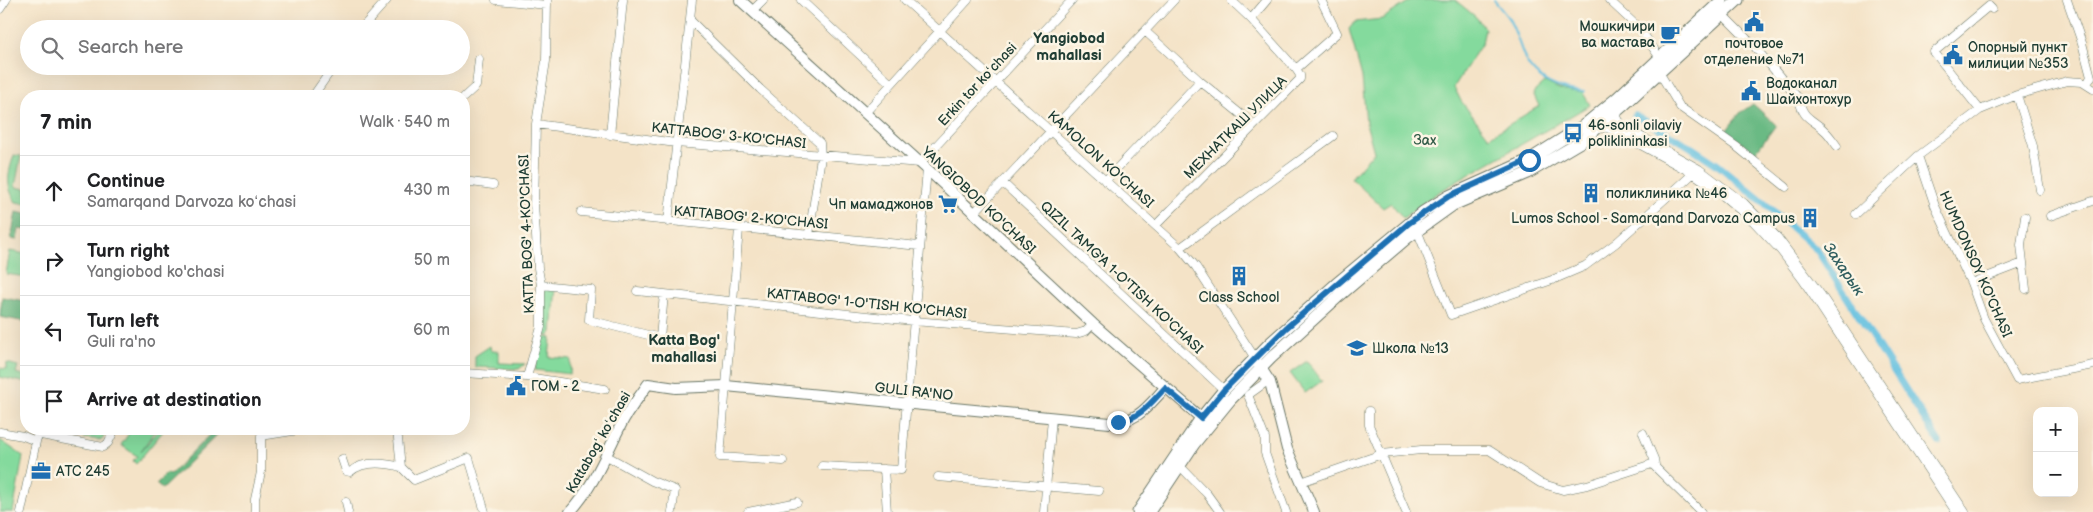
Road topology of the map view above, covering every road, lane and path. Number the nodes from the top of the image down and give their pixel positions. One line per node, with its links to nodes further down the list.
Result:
1 (6, 0): 21 (street)
2 (387, 0): 26 (street)
3 (496, 0): 20 (street)
4 (623, 0): 49 (street)
5 (692, 0): 27 (street)
6 (740, 0): 23 (street, YANGIOBOD KO'CHASI)
7 (763, 0): 23 (street)
8 (801, 0): 37 (street)
9 (905, 0): 29 (street, KAMOLON KO'CHASI)
10 (968, 0): 29 (street)
11 (1072, 0): 36 (street, Erkin tor koʻchasi)
12 (1174, 0): 28 (street)
13 (1231, 0): 25 (street, МЕХНАТКАШ УЛИЦА)
14 (1266, 0): 25 (street)
15 (1321, 0): 32 (street)
16 (1609, 0): 30 (street)
17 (1722, 0): 30 (main road)
18 (1738, 0): 24 (main road)
19 (2067, 0): 38 (street)
20 (547, 2): 45 (street, KATTA BOG' 4-KO'CHASI)
21 (0, 8)
22 (1992, 9): 42 (street)
23 (752, 11): 44 (street, YANGIOBOD KO'CHASI)
24 (1722, 14): 33 (main road); 52 (street)
25 (1251, 19): 32 (street, МЕХНАТКАШ УЛИЦА)
26 (369, 20)
27 (690, 20): 51 (street); 53 (street)
28 (1145, 31): 35 (street); 48 (street)
29 (939, 32): 36 (street, KAMOLON KO'CHASI); 37 (street)
30 (1660, 58): 43 (main road)
31 (479, 59): 40 (street)
32 (1296, 69): 46 (street, МЕХНАТКАШ УЛИЦА)
33 (1659, 72): 43 (main road); 61 (street)
34 (328, 75): 39 (street)
35 (1200, 81): 46 (street); 57 (street)
36 (996, 82): 48 (street, KAMOLON KO'CHASI); 55 (street, Erkin tor koʻchasi)
37 (891, 84): 44 (street)
38 (2090, 87): 41 (street)
39 (317, 90)
40 (470, 92)
41 (2017, 96): 42 (street); 62 (street)
42 (1980, 110): 54 (street)
43 (1610, 112): 47 (street); 47 (street); 85 (main road)
44 (865, 113): 55 (street, YANGIOBOD KO'CHASI)
45 (536, 124): 49 (street, KATTABOG' 3-KO'CHASI); 78 (street, KATTA BOG' 4-KO'CHASI)
46 (1254, 126): 70 (street, МЕХНАТКАШ УЛИЦА)
47 (1619, 129): 56 (street)
48 (1050, 130): 57 (street, KAMOLON KO'CHASI); 59 (street)
49 (610, 135): 51 (street, KATTABOG' 3-KO'CHASI)
50 (1333, 136): 75 (street)
51 (676, 143): 53 (street, KATTABOG' 3-KO'CHASI); 69 (street)
52 (1837, 146)
53 (821, 156): 55 (street, KATTABOG' 3-KO'CHASI); 72 (street)
54 (1918, 156): 66 (street); 77 (street, HUMDONSOY KO'CHASI)
55 (923, 166): 65 (street, YANGIOBOD KO'CHASI); 74 (street)
56 (1696, 171): 73 (street); 139 (street); 140 (street)
57 (1105, 180): 70 (street, KAMOLON KO'CHASI)
58 (470, 182): 60 (street)
59 (1002, 182): 65 (street); 94 (street, QIZIL TAMG'A 1-O'TISH KO'CHASI)
60 (493, 186)
61 (1786, 187)
62 (2040, 190)
63 (2093, 201): 67 (street)
64 (581, 212): 69 (street, KATTABOG' 2-KO'CHASI)
65 (973, 214): 84 (street, YANGIOBOD KO'CHASI)
66 (1856, 214)
67 (2050, 216)
68 (2024, 217): 76 (street)
69 (668, 222): 71 (street, KATTABOG' 2-KO'CHASI)
70 (1156, 226): 75 (street, KAMOLON KO'CHASI)
71 (739, 229): 72 (street, KATTABOG' 2-KO'CHASI); 82 (street)
72 (809, 235): 74 (street, KATTABOG' 2-KO'CHASI)
73 (1419, 235)
74 (919, 246): 83 (street)
75 (1180, 248): 85 (street, KAMOLON KO'CHASI)
76 (2023, 263): 77 (street); 79 (street)
77 (1971, 283): 86 (street, HUMDONSOY KO'CHASI)
78 (541, 284): 81 (street); 88 (street, KATTA BOG' 4-KO'CHASI)
79 (2026, 289)
80 (636, 291): 81 (street, KATTABOG' 1-O'TISH KO'CHASI)
81 (664, 294): 82 (street, KATTABOG' 1-O'TISH KO'CHASI)
82 (732, 302): 83 (street, KATTABOG' 1-O'TISH KO'CHASI); 91 (street)
83 (913, 321): 84 (street, KATTABOG' 1-O'TISH KO'CHASI); 95 (street)
84 (1093, 324): 92 (street, YANGIOBOD KO'CHASI)
85 (1258, 363): 89 (street); 94 (main road); 114 (main road)
86 (2093, 365)
87 (470, 373): 88 (street)
88 (527, 377): 93 (street)
89 (1269, 380): 118 (street); 135 (street)
90 (648, 384): 91 (street, GULI RA'NO); 109 (street, Kattabogʻ koʻchasi)
91 (726, 386): 95 (street, GULI RA'NO); 111 (street)
92 (1165, 388): 97 (street, GULI RA'NO); 98 (street, YANGIOBOD KO'CHASI)
93 (605, 389)
94 (1224, 390): 98 (main road)
95 (908, 404): 97 (street, GULI RA'NO); 116 (street)
96 (1369, 411): 108 (street)
97 (1052, 418): 119 (street)
98 (1201, 418): 132 (main road)
99 (0, 432): 107 (street)
100 (1643, 433): 112 (street)
101 (41, 435): 103 (street)
102 (41, 435): 107 (street)
103 (112, 435)
104 (267, 435): 106 (street)
105 (398, 435): 115 (street)
106 (261, 436): 124 (street)
107 (36, 441): 123 (street)
108 (1382, 454): 112 (street); 118 (street); 137 (street)
109 (607, 456): 127 (street, Kattabogʻ koʻchasi); 128 (street)
110 (342, 459): 115 (street)
111 (784, 461)
112 (1655, 465): 138 (street)
113 (822, 466): 116 (street)
114 (1180, 466): 133 (main road); 134 (street)
115 (402, 467): 126 (street)
116 (884, 469): 130 (street)
117 (938, 477): 119 (street)
118 (1301, 482): 136 (street)
119 (1047, 487): 120 (street); 131 (street)
120 (1099, 491)
121 (346, 502): 125 (street)
122 (797, 502): 129 (street)
123 (21, 512)
124 (256, 512)
125 (348, 512)
126 (484, 512)
127 (570, 512)
128 (672, 512)
129 (748, 512)
130 (887, 512)
131 (1044, 512)
132 (1138, 512)
133 (1149, 512)
134 (1220, 512)
135 (1286, 512)
136 (1314, 512)
137 (1406, 512)
138 (1701, 512)
139 (1956, 512)
140 (1965, 512)

